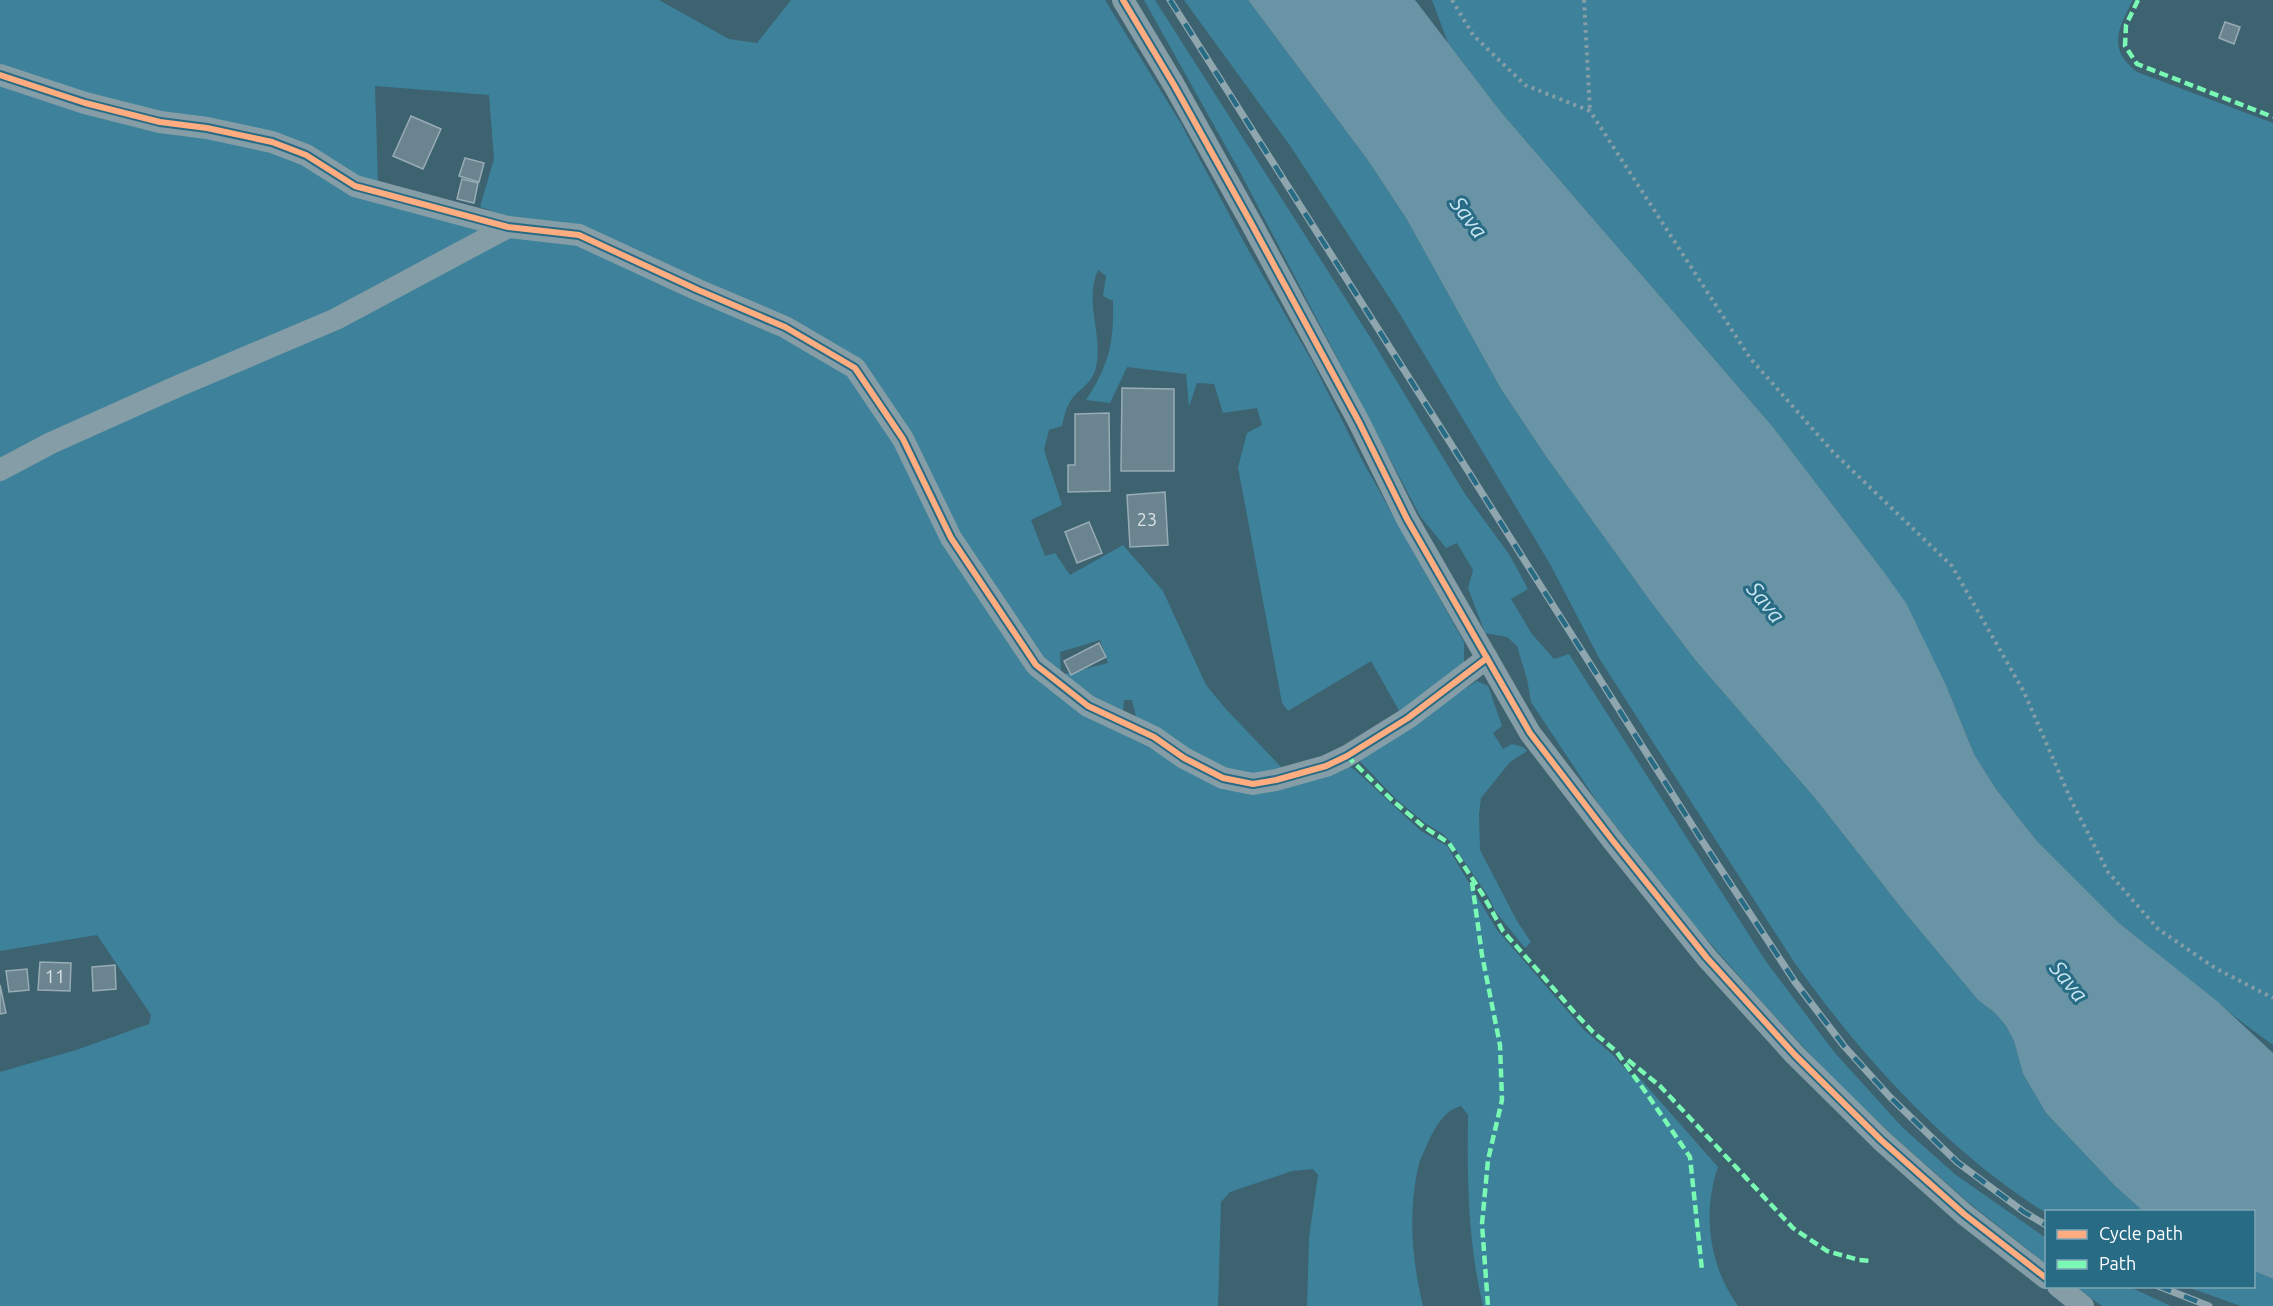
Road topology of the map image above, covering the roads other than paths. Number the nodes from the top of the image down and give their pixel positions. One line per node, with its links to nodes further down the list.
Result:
1 (1123, 0): 5 (street)
2 (0, 75): 3 (street)
3 (508, 227): 4 (street); 5 (street)
4 (0, 470)
5 (1487, 658): 6 (street)
6 (2045, 1277)
7 (2059, 1288): 8 (street)
8 (2083, 1306)

